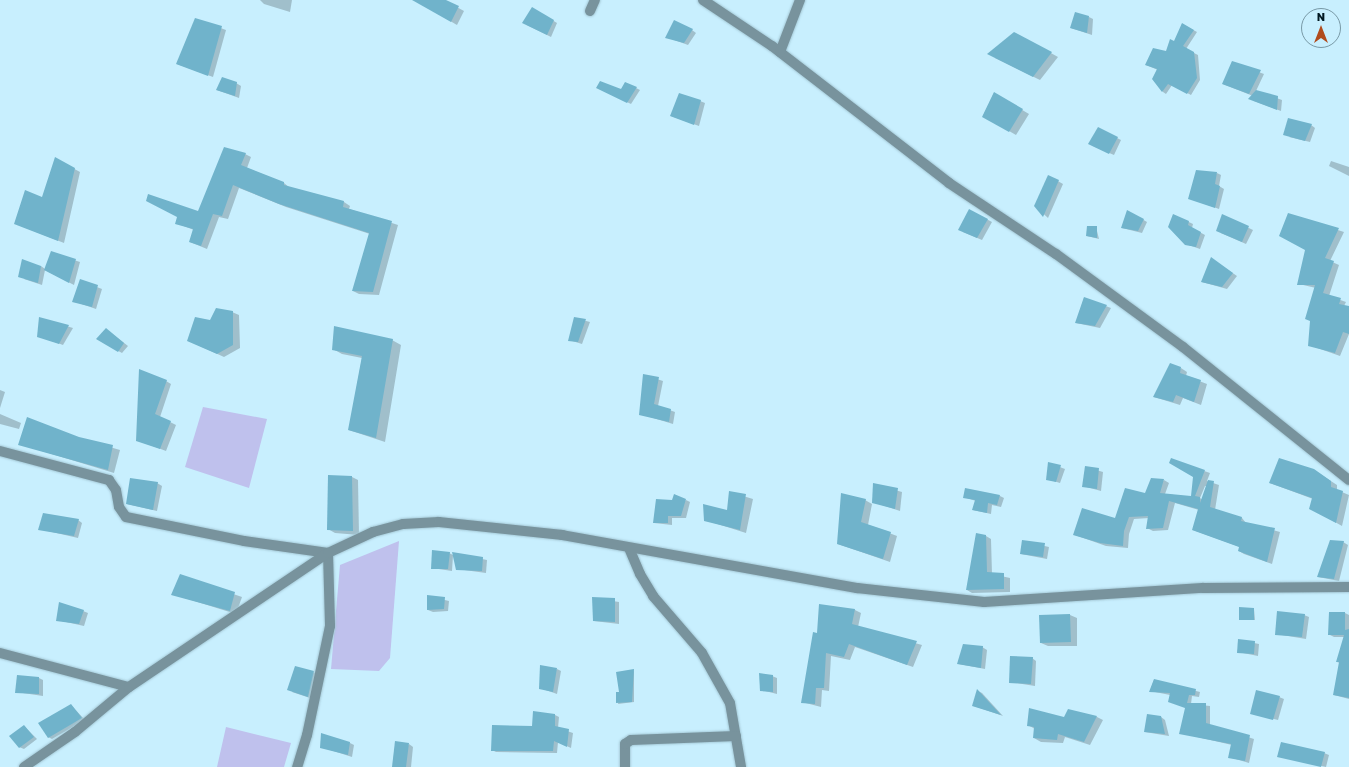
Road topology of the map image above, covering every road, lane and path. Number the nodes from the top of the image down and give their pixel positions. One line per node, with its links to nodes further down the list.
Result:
1 (595, 0): 4 (street)
2 (703, 0): 5 (street)
3 (800, 0): 5 (street)
4 (590, 11)
5 (780, 52): 7 (street)
6 (0, 451): 9 (street)
7 (1349, 480)
8 (629, 548): 9 (street); 10 (street); 13 (street)
9 (328, 553): 12 (street); 15 (street)
10 (1349, 587)
11 (0, 653): 12 (street)
12 (129, 687): 14 (street)
13 (736, 736): 16 (street); 17 (street)
14 (24, 767)
15 (296, 767)
16 (625, 767)
17 (742, 767)

